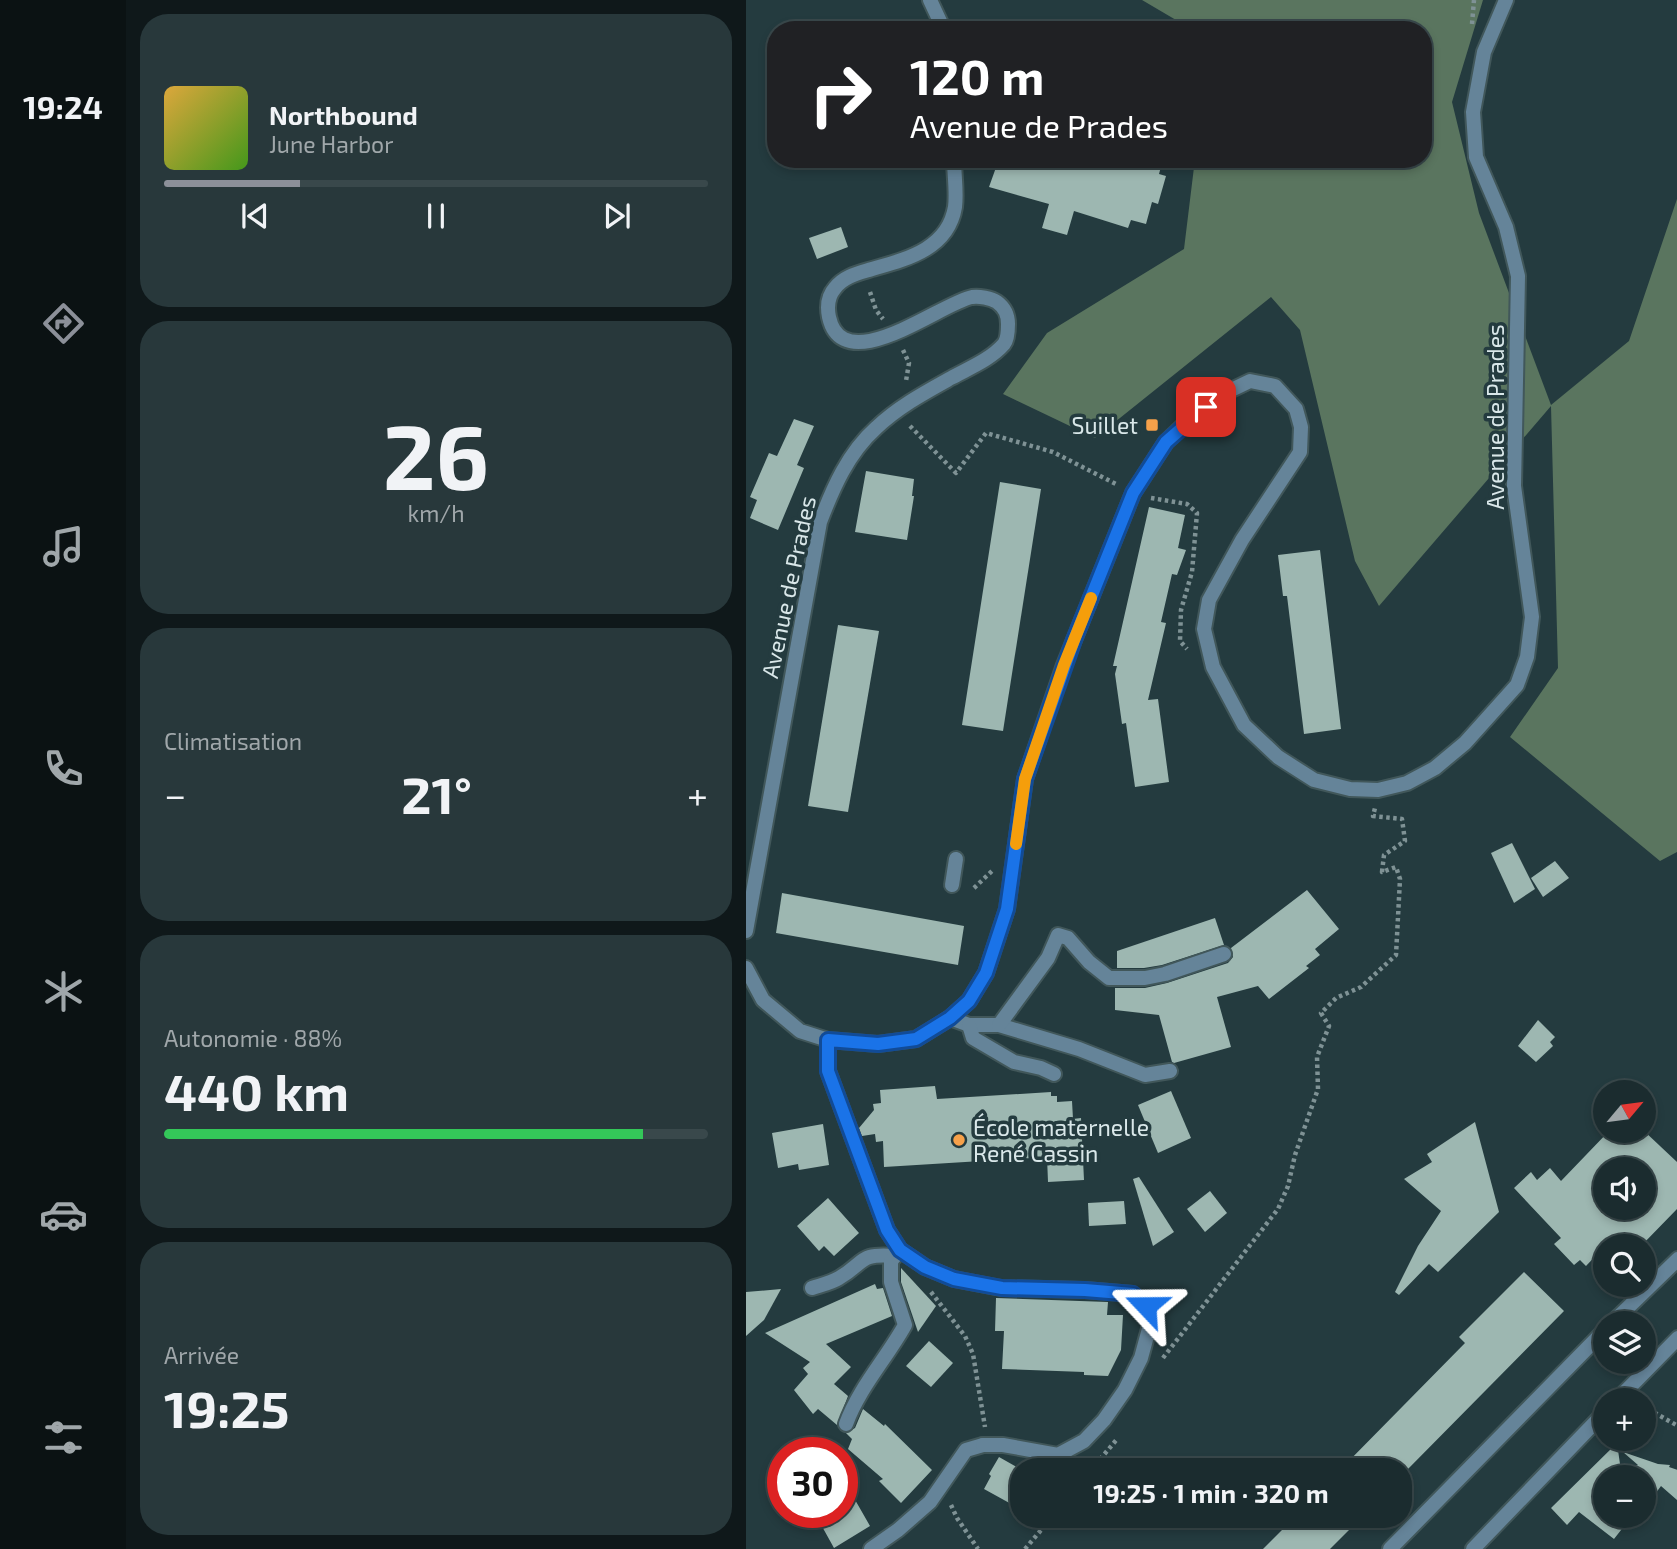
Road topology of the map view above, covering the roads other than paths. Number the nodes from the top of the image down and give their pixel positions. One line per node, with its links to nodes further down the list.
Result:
1 (930, 0): 3 (street)
2 (1506, 0): 10 (street, Avenue de Prades)
3 (940, 21)
4 (954, 168): 7 (street, Avenue de Prades)
5 (956, 859): 6 (street)
6 (952, 885)
7 (746, 931)
8 (1224, 954): 11 (street)
9 (746, 968): 13 (street, Avenue de Prades)
10 (950, 1018): 12 (street); 13 (street, Avenue de Prades)
11 (999, 1025): 12 (street); 14 (street)
12 (969, 1026): 15 (street)
13 (828, 1040): 16 (street)
14 (1170, 1071)
15 (1054, 1074)
16 (897, 1253): 18 (street); 23 (street); 25 (street)
17 (1678, 1259): 19 (street)
18 (812, 1289)
19 (1624, 1311)
20 (1678, 1338): 22 (street)
21 (1593, 1341): 26 (street)
22 (1629, 1388)
23 (846, 1424)
24 (1593, 1424): 27 (street)
25 (871, 1549)
26 (1390, 1549)
27 (1473, 1549)

